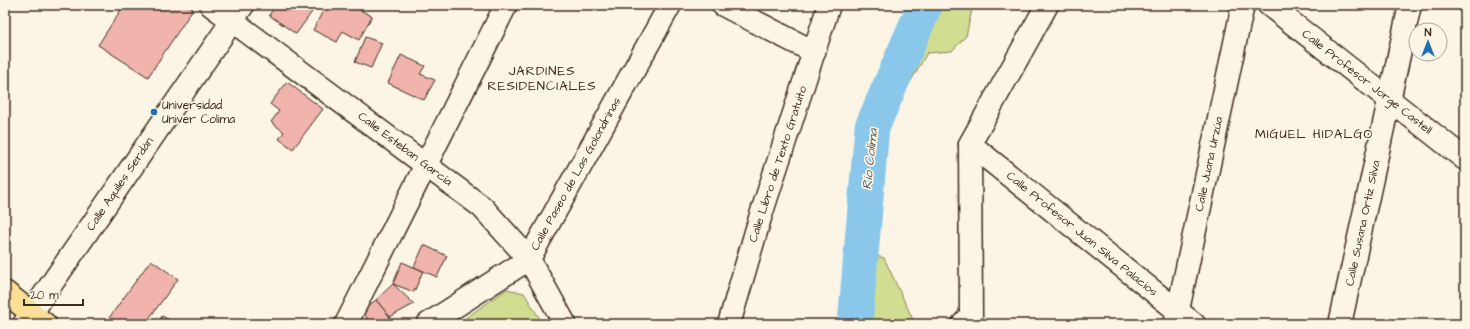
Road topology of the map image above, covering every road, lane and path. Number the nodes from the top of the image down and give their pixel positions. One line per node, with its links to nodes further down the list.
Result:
1 (211, 5): 10 (street, Calle Esteban García)
2 (506, 5): 15 (street)
3 (670, 5): 16 (street, Calle Paseo de Las Golondrinas)
4 (723, 5): 11 (street)
5 (829, 5): 11 (street, Calle Libro de Texto Gratuito)
6 (1047, 5): 13 (street)
7 (1243, 5): 19 (street, Calle Juana Urzúa)
8 (1269, 5): 12 (street, Calle Profesor Jorge Castell)
9 (1410, 5): 12 (street, Calle Susana Ortiz Silva)
10 (237, 13): 15 (street, Calle Esteban García); 18 (street, Calle Aquiles Serdán)
11 (814, 52): 23 (street, Calle Libro de Texto Gratuito)
12 (1390, 100): 14 (street, Calle Profesor Jorge Castell); 25 (street, Calle Susana Ortiz Silva)
13 (970, 144): 19 (street, Calle Profesor Juan Silva Palacios); 24 (street)
14 (1465, 159)
15 (426, 166): 16 (street, Calle Esteban García); 20 (street)
16 (529, 258): 21 (street, Calle Paseo de Las Golondrinas); 22 (street, Calle Esteban García)
17 (5, 292): 18 (main road)
18 (34, 320)
19 (1182, 320)
20 (346, 324)
21 (428, 324)
22 (565, 324)
23 (729, 324)
24 (963, 324)
25 (1340, 324)

